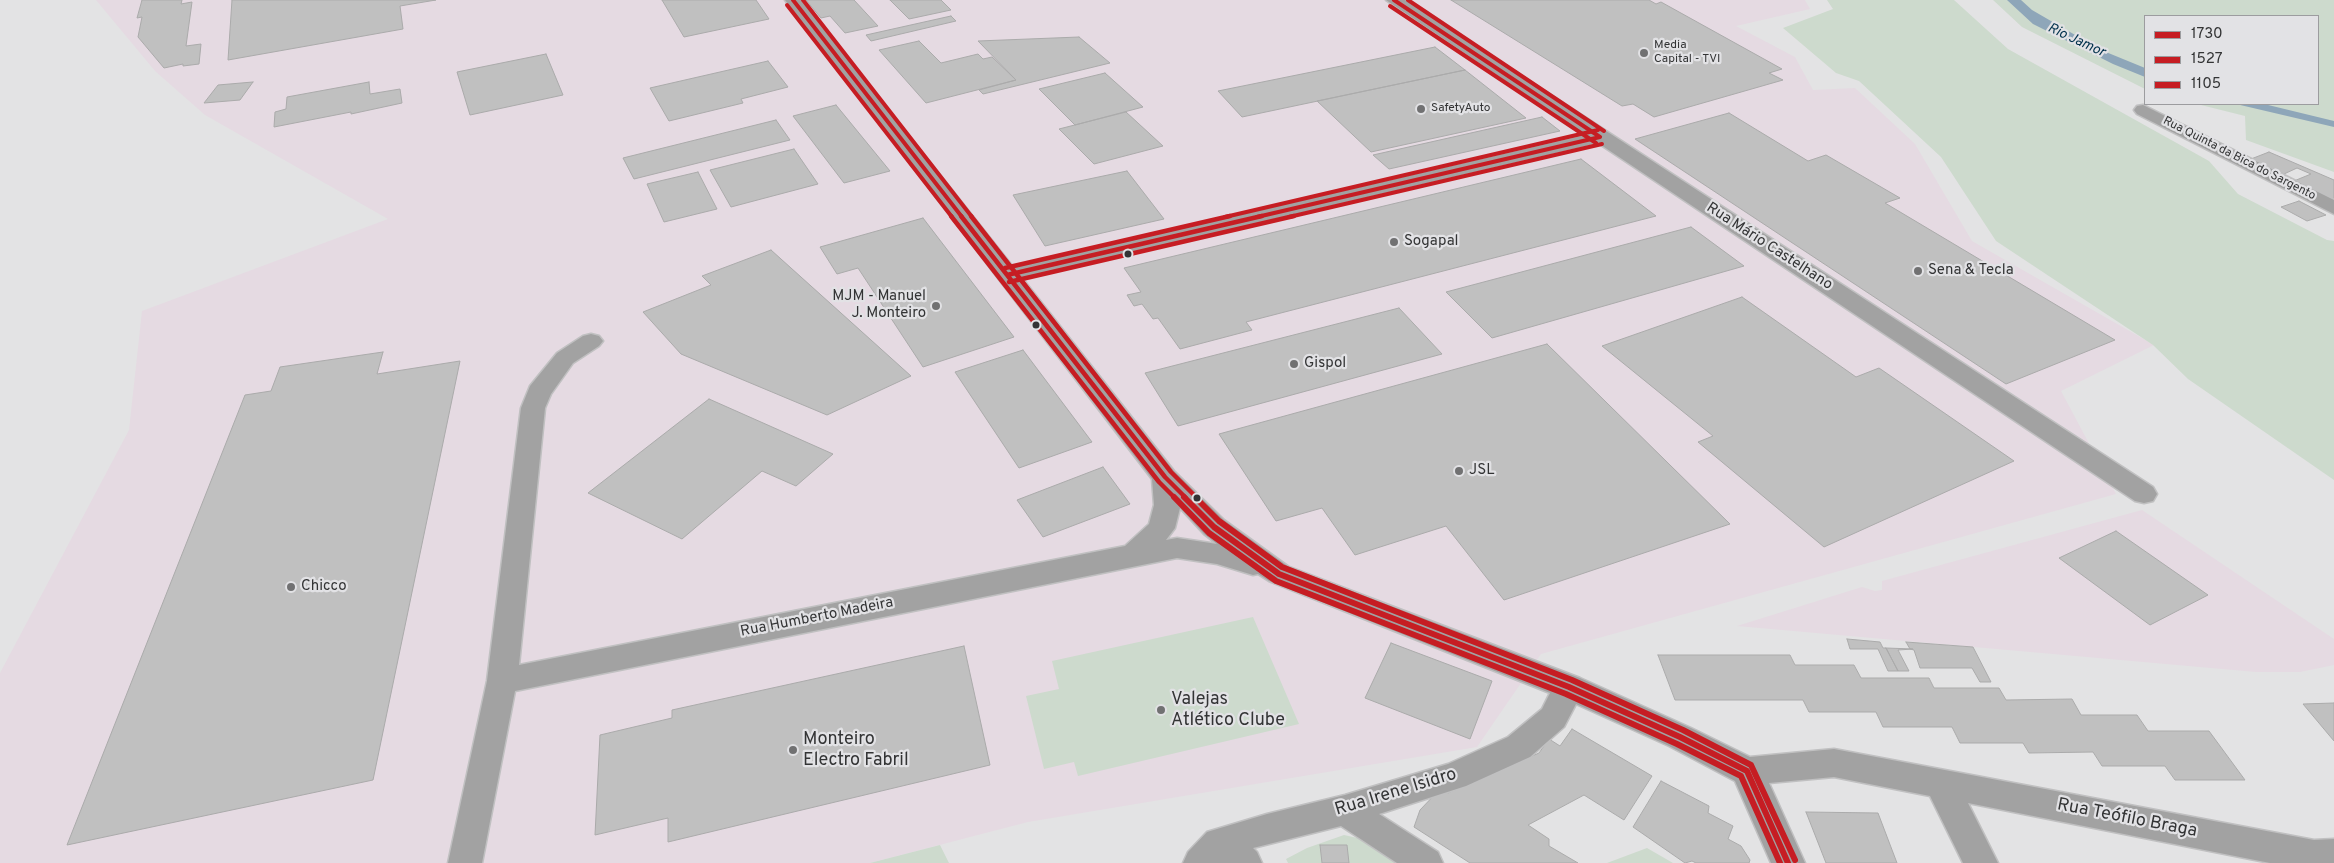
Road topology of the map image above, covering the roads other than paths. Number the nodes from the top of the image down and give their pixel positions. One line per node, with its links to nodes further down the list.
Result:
1 (794, 0): 6 (street)
2 (1394, 0): 4 (street, Rua Mário Castelhano)
3 (2143, 110): 5 (street, Rua Quinta da Bica do Sargento)
4 (1600, 137): 6 (street); 9 (street, Rua Mário Castelhano)
5 (2334, 208)
6 (1007, 275): 8 (street)
7 (591, 341): 12 (street)
8 (1165, 477): 10 (street); 11 (street)
9 (2144, 494)
10 (1133, 555): 11 (street, Rua Humberto Madeira); 12 (street, Rua Humberto Madeira)
11 (1279, 574): 13 (street)
12 (502, 681): 19 (street)
13 (1569, 687): 14 (street); 16 (street, Rua Irene Isidro)
14 (1747, 771): 15 (street, Rua Teófilo Braga); 22 (street)
15 (1940, 783): 18 (street, Rua Teófilo Braga); 23 (street)
16 (1345, 810): 17 (street, Rua Irene Isidro); 21 (street)
17 (1210, 853): 20 (street)
18 (2326, 858)
19 (465, 863)
20 (1246, 863)
21 (1426, 863)
22 (1788, 863)
23 (1981, 863)

